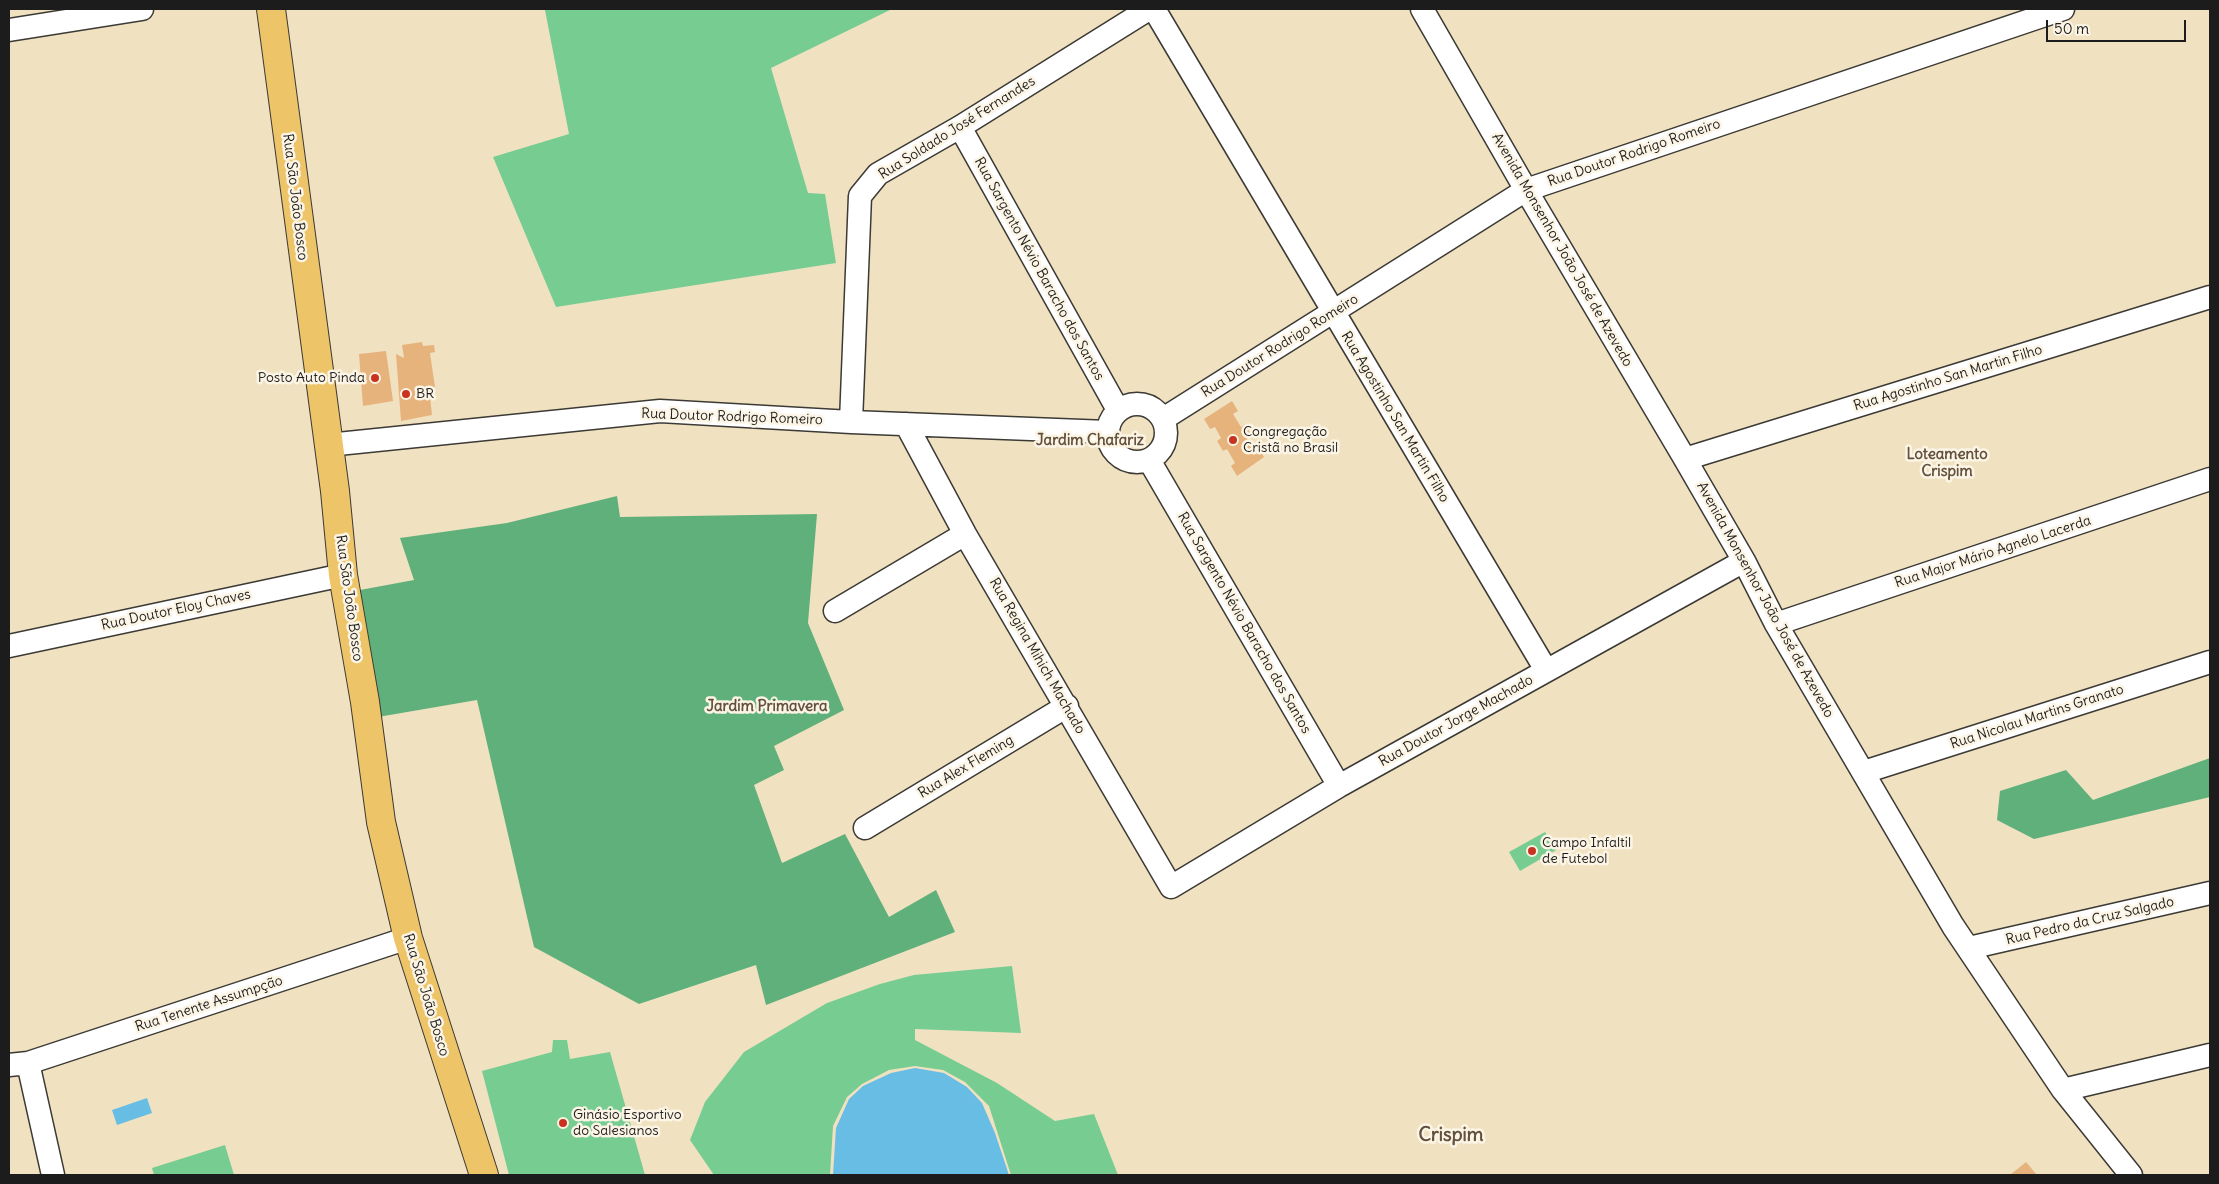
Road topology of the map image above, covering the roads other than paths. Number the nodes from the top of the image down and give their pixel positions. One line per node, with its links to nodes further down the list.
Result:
1 (142, 9): 7 (street)
2 (271, 9): 17 (main road, Rua São João Bosco)
3 (1149, 9): 8 (street, Rua Soldado José Fernandes)
4 (1154, 9): 11 (street, Rua Agostinho San Martin Filho)
5 (1422, 9): 9 (street, Avenida Monsenhor João José de Azevedo)
6 (2063, 9): 9 (street, Rua Doutor Rodrigo Romeiro)
7 (9, 30)
8 (960, 126): 12 (street, Rua Sargento Névio Baracho dos Santos); 14 (street, Rua Soldado José Fernandes)
9 (1526, 190): 11 (street, Rua Doutor Rodrigo Romeiro); 18 (street, Avenida Monsenhor João José de Azevedo)
10 (2210, 297): 18 (street, Rua Agostinho San Martin Filho)
11 (1333, 312): 13 (street, Rua Doutor Rodrigo Romeiro); 28 (street, Rua Agostinho San Martin Filho)
12 (1118, 410): 13 (street); 16 (street)
13 (1163, 419): 19 (street)
14 (851, 422): 15 (street, Rua Doutor Rodrigo Romeiro); 17 (street, Rua Doutor Rodrigo Romeiro)
15 (906, 424): 16 (street, Rua Doutor Rodrigo Romeiro); 21 (street, Rua Regina Mihich Machado)
16 (1108, 432): 19 (street)
17 (328, 445): 23 (main road, Rua São João Bosco)
18 (1685, 459): 22 (street, Avenida Monsenhor João José de Azevedo)
19 (1149, 460): 31 (street, Rua Sargento Névio Baracho dos Santos)
20 (2210, 479): 25 (street, Rua Major Mário Agnelo Lacerda)
21 (965, 534): 24 (street); 29 (street, Rua Regina Mihich Machado)
22 (1744, 561): 25 (street, Avenida Monsenhor João José de Azevedo); 28 (street, Rua Doutor Jorge Machado)
23 (343, 575): 26 (street, Rua Doutor Eloy Chaves); 35 (main road, Rua São João Bosco)
24 (835, 611)
25 (1776, 624): 30 (street, Avenida Monsenhor João José de Azevedo)
26 (9, 646)
27 (2210, 662): 30 (street, Rua Nicolau Martins Granato)
28 (1546, 670): 31 (street, Rua Doutor Jorge Machado)
29 (1067, 706): 32 (street, Rua Alex Fleming); 33 (street, Rua Regina Mihich Machado)
30 (1864, 772): 36 (street, Avenida Monsenhor João José de Azevedo)
31 (1339, 786): 33 (street, Rua Doutor Jorge Machado)
32 (865, 828)
33 (1171, 887)
34 (2210, 893): 36 (street, Rua Pedro da Cruz Salgado)
35 (408, 938): 38 (street, Rua Tenente Assumpção); 41 (main road, Rua São João Bosco)
36 (1970, 948): 39 (street, Avenida Monsenhor João José de Azevedo)
37 (2210, 1055): 39 (street)
38 (18, 1064): 40 (street)
39 (2063, 1090): 42 (street, Avenida Monsenhor João José de Azevedo)
40 (54, 1175)
41 (484, 1175)
42 (2131, 1175)

